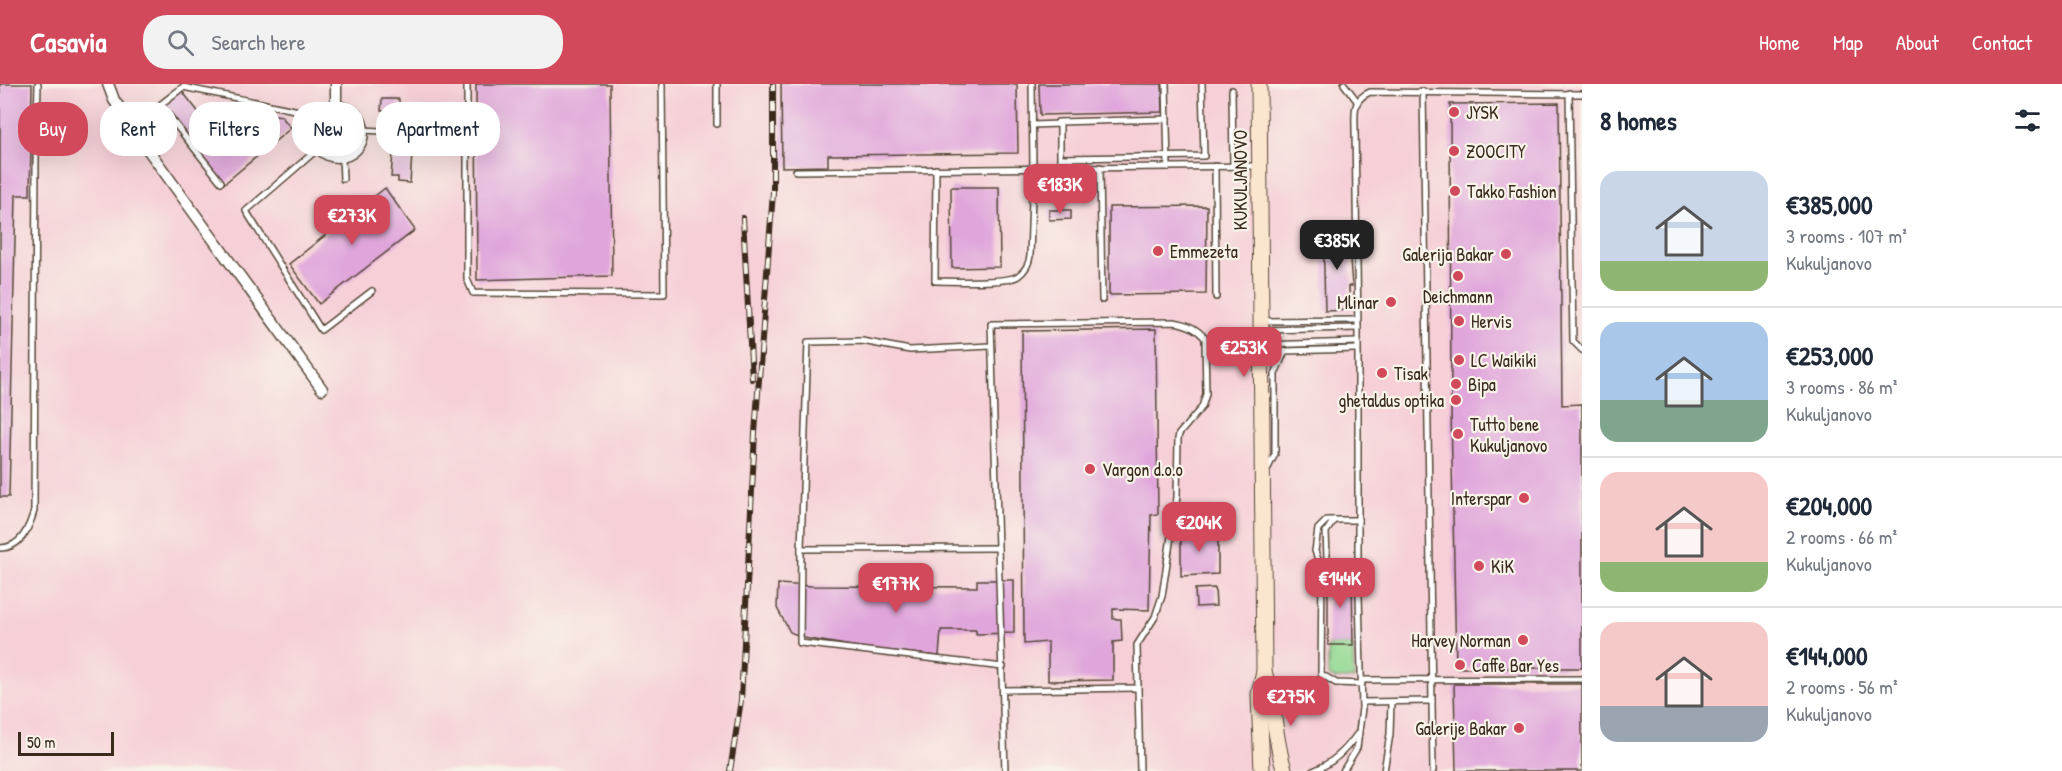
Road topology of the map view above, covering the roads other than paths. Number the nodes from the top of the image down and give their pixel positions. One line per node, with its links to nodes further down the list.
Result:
1 (38, 84): 49 (lane)
2 (108, 84): 45 (street)
3 (336, 84): 17 (street)
4 (467, 84): 5 (lane)
5 (662, 84)
6 (717, 84): 20 (lane)
7 (1032, 84): 21 (lane)
8 (1166, 84): 19 (lane)
9 (1202, 84): 22 (lane)
10 (1259, 84): 29 (main road, KUKULJANOVO)
11 (1344, 84): 16 (lane)
12 (1232, 90): 28 (lane)
13 (1423, 91): 14 (lane); 16 (lane); 56 (lane)
14 (1569, 93): 15 (lane); 44 (lane)
15 (1582, 94)
16 (1357, 101): 39 (lane)
17 (336, 102)
18 (292, 109): 35 (lane)
19 (1167, 119): 21 (lane); 22 (lane)
20 (717, 124)
21 (1032, 124): 22 (lane); 31 (lane)
22 (1168, 155): 26 (lane)
23 (310, 156): 36 (lane)
24 (331, 156): 25 (street)
25 (342, 157): 34 (lane)
26 (1168, 166): 27 (lane); 30 (lane)
27 (1215, 166): 28 (lane); 37 (lane)
28 (1233, 166): 29 (lane)
29 (1260, 166): 41 (main road, KUKULJANOVO)
30 (1100, 167): 31 (lane); 38 (lane)
31 (1033, 168): 32 (lane); 32 (lane)
32 (936, 170): 33 (lane)
33 (796, 171)
34 (343, 179)
35 (221, 182)
36 (372, 291)
37 (1216, 297)
38 (1101, 300)
39 (1357, 320): 40 (lane); 41 (lane)
40 (1358, 328): 41 (lane); 43 (lane)
41 (1260, 332): 43 (lane); 46 (main road, KUKULJANOVO)
42 (992, 345): 50 (lane); 51 (lane); 58 (lane)
43 (1357, 346): 46 (lane); 48 (lane)
44 (1582, 350)
45 (322, 389)
46 (1262, 483): 54 (main road, KUKULJANOVO)
47 (1334, 520): 48 (lane); 52 (lane); 52 (lane)
48 (1358, 520): 57 (lane)
49 (0, 548)
50 (999, 548): 51 (lane); 53 (lane)
51 (801, 549): 53 (lane)
52 (1322, 571): 57 (lane)
53 (1002, 667): 59 (lane)
54 (1264, 672): 64 (main road); 67 (main road)
55 (1582, 679): 56 (lane)
56 (1432, 680): 57 (lane); 60 (lane)
57 (1362, 682): 61 (lane)
58 (1137, 688): 59 (lane); 66 (lane)
59 (1003, 690): 65 (lane)
60 (1432, 701): 62 (lane); 71 (lane)
61 (1362, 702): 62 (lane); 63 (lane)
62 (1391, 702): 70 (lane)
63 (1359, 732): 68 (lane); 69 (lane)
64 (1288, 770): 67 (main road)
65 (1005, 771)
66 (1140, 771)
67 (1264, 771)
68 (1313, 771)
69 (1343, 771)
70 (1384, 771)
71 (1433, 771)

